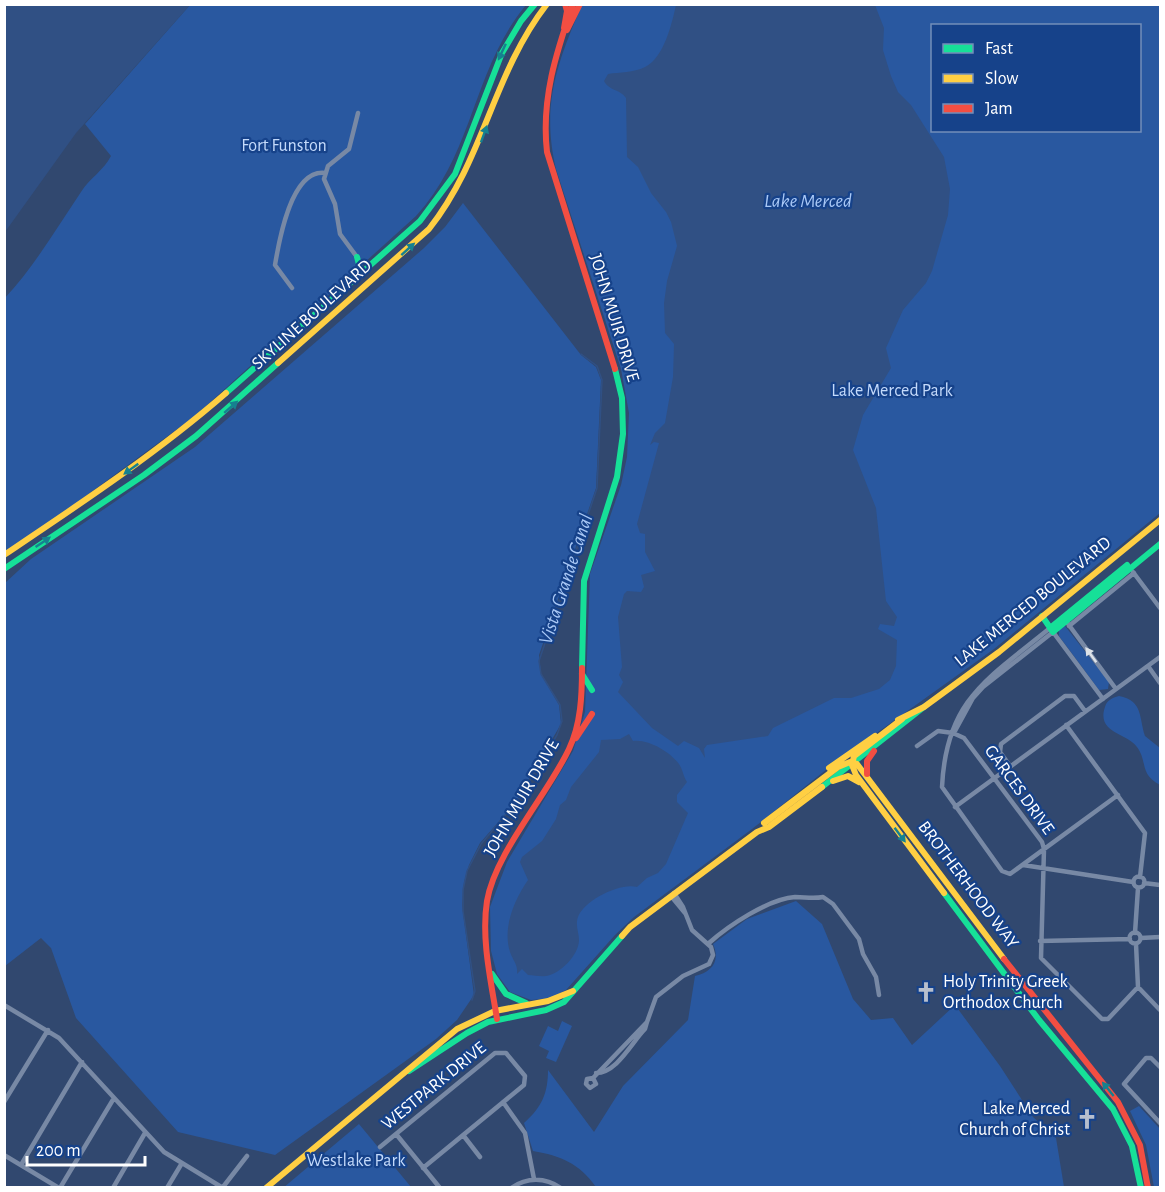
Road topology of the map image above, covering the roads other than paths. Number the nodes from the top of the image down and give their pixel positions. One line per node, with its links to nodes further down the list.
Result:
1 (535, 4): 12 (main road, SKYLINE BOULEVARD, one-way to 12)
2 (547, 4): 7 (main road, SKYLINE BOULEVARD)
3 (554, 4): 7 (main road)
4 (565, 4): 8 (main road)
5 (573, 4): 8 (main road, JOHN MUIR DRIVE)
6 (580, 4): 9 (main road, JOHN MUIR DRIVE)
7 (534, 20): 20 (main road, SKYLINE BOULEVARD, one-way to 7)
8 (564, 28): 9 (main road, JOHN MUIR DRIVE)
9 (563, 36): 29 (main road, JOHN MUIR DRIVE)
10 (358, 113): 11 (street)
11 (325, 172): 13 (street); 14 (street)
12 (388, 250): 13 (main road); 15 (main road, SKYLINE BOULEVARD)
13 (357, 257): 15 (main road)
14 (292, 288)
15 (334, 298): 19 (main road, SKYLINE BOULEVARD, one-way to 19)
16 (1161, 520): 22 (main road, LAKE MERCED BOULEVARD)
17 (1161, 538): 25 (main road)
18 (1161, 544): 21 (main road)
19 (4, 555)
20 (4, 569)
21 (1132, 570): 23 (street); 25 (main road)
22 (1055, 606): 24 (main road, LAKE MERCED BOULEVARD); 25 (main road)
23 (1161, 608)
24 (1042, 616): 26 (main road); 34 (main road, LAKE MERCED BOULEVARD)
25 (1066, 621): 26 (main road); 31 (street, one-way to 25)
26 (1052, 630): 33 (street); 40 (street)
27 (1161, 657): 28 (street)
28 (1148, 666): 30 (street); 31 (street)
29 (582, 674): 32 (main road); 41 (main road, JOHN MUIR DRIVE)
30 (1161, 684)
31 (1116, 689): 33 (street)
32 (592, 690)
33 (1103, 699): 35 (street)
34 (924, 707): 37 (main road, LAKE MERCED BOULEVARD); 39 (main road, LAKE MERCED BOULEVARD)
35 (1085, 711): 38 (street); 44 (street)
36 (592, 714): 41 (main road)
37 (902, 719): 43 (main road); 51 (main road, LAKE MERCED BOULEVARD)
38 (1066, 725): 44 (street); 49 (street)
39 (894, 733): 43 (main road, LAKE MERCED BOULEVARD); 46 (main road)
40 (953, 733): 42 (street); 45 (street, GARCES DRIVE); 50 (street)
41 (572, 743): 69 (main road, JOHN MUIR DRIVE)
42 (917, 746)
43 (853, 763): 46 (main road, BROTHERHOOD WAY); 47 (main road, LAKE MERCED BOULEVARD); 48 (main road, BROTHERHOOD WAY); 51 (main road)
44 (1010, 766): 45 (street)
45 (995, 778): 50 (street); 53 (street, GARCES DRIVE)
46 (872, 783): 106 (main road, BROTHERHOOD WAY, one-way to 46)
47 (822, 786): 48 (main road); 52 (main road, LAKE MERCED BOULEVARD)
48 (865, 788): 105 (main road, BROTHERHOOD WAY, one-way to 105)
49 (1118, 795): 53 (street); 56 (street)
50 (955, 807): 54 (street)
51 (764, 823): 52 (main road, LAKE MERCED BOULEVARD)
52 (757, 832): 61 (main road, LAKE MERCED BOULEVARD)
53 (1044, 849): 54 (street); 55 (street, GARCES DRIVE)
54 (1023, 865): 55 (street)
55 (1044, 868): 57 (street); 66 (street, GARCES DRIVE)
56 (1140, 877): 57 (street); 58 (street)
57 (1133, 882): 60 (street)
58 (1144, 883): 59 (street); 60 (street)
59 (1161, 885)
60 (1138, 888): 62 (street)
61 (672, 895): 67 (street); 71 (main road, LAKE MERCED BOULEVARD)
62 (1135, 933): 63 (street); 65 (street)
63 (1141, 938): 64 (street); 68 (street)
64 (1161, 938)
65 (1130, 939): 66 (street); 68 (street)
66 (1040, 941): 70 (street, GARCES DRIVE)
67 (709, 943): 72 (street); 81 (street)
68 (1136, 944): 70 (street)
69 (489, 964): 73 (main road); 77 (main road, JOHN MUIR DRIVE)
70 (1138, 987): 75 (street)
71 (574, 990): 73 (main road, LAKE MERCED BOULEVARD); 77 (main road, LAKE MERCED BOULEVARD)
72 (879, 995)
73 (536, 1004): 77 (main road, LAKE MERCED BOULEVARD)
74 (6, 1006): 76 (street); 78 (street)
75 (1161, 1010)
76 (4, 1012)
77 (496, 1015): 101 (main road, LAKE MERCED BOULEVARD)
78 (48, 1030): 79 (street); 83 (street)
79 (82, 1062): 82 (street); 94 (street)
80 (1161, 1066): 85 (street)
81 (594, 1075)
82 (114, 1098): 86 (street); 98 (street)
83 (4, 1102)
84 (503, 1102): 87 (street, WESTPARK DRIVE); 88 (street); 96 (street)
85 (1161, 1123)
86 (145, 1133): 93 (street); 99 (street)
87 (396, 1134): 89 (street, WESTPARK DRIVE); 95 (street)
88 (463, 1135): 92 (street); 95 (street)
89 (380, 1146)
90 (4, 1155): 94 (street)
91 (247, 1156): 97 (street)
92 (480, 1157)
93 (182, 1163): 97 (street); 100 (street)
94 (21, 1165): 98 (street)
95 (423, 1168): 102 (street)
96 (534, 1179): 103 (street); 104 (street)
97 (223, 1187)
98 (60, 1188)
99 (113, 1188)
100 (167, 1188)
101 (266, 1188)
102 (440, 1188)
103 (511, 1188)
104 (561, 1188)
105 (1141, 1188)
106 (1148, 1188)

